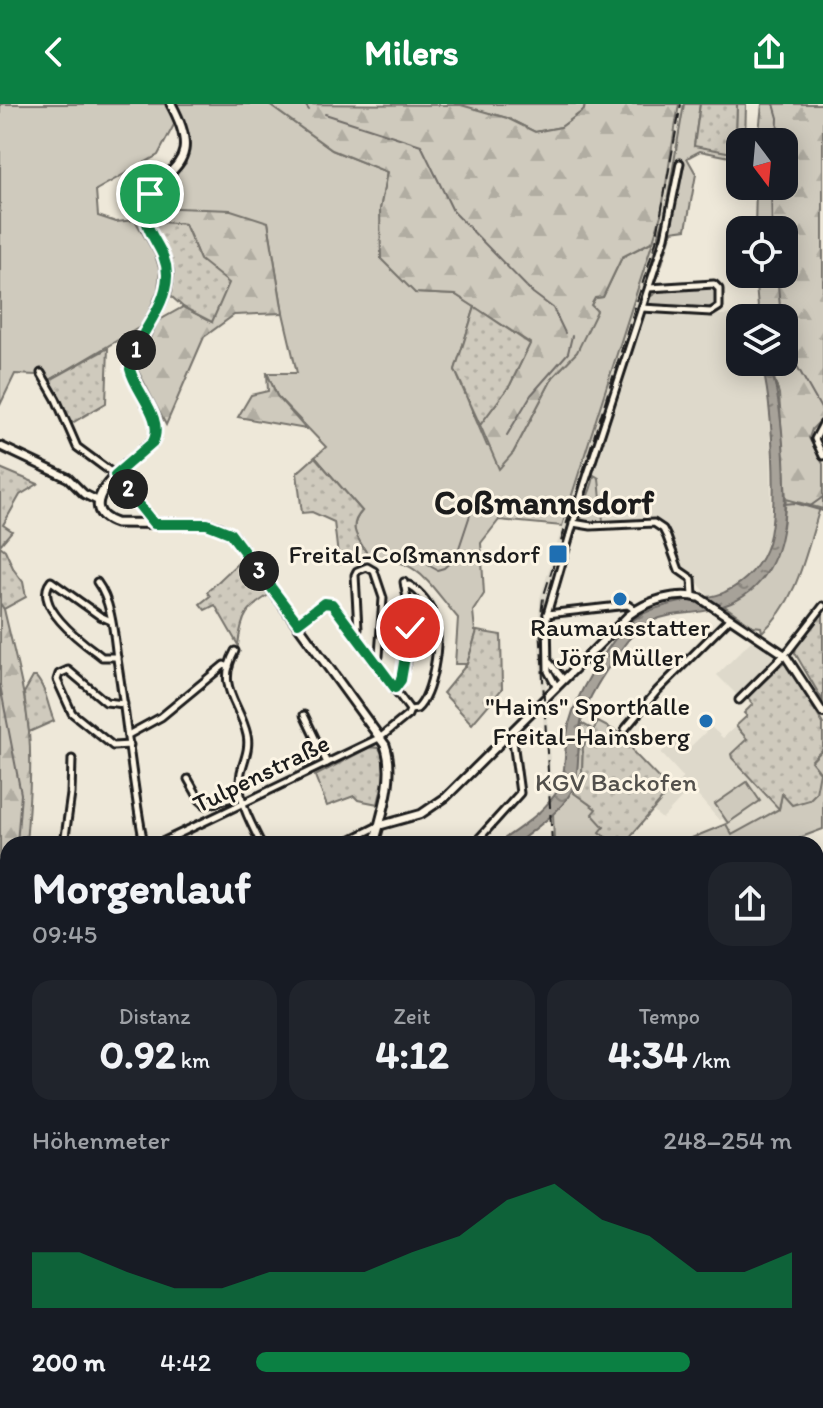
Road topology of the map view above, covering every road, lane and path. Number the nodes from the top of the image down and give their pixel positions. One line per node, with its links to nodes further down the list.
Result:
1 (171, 104): 9 (main road)
2 (680, 163): 3 (street)
3 (649, 288): 4 (street); 4 (street)
4 (642, 308): 11 (street)
5 (41, 373): 9 (street)
6 (821, 426): 8 (street)
7 (0, 446): 10 (street)
8 (823, 456)
9 (115, 475): 10 (main road); 12 (street)
10 (98, 501): 12 (main road)
11 (573, 523): 14 (street); 17 (street)
12 (154, 524): 20 (main road)
13 (97, 582): 19 (street)
14 (696, 597): 16 (street); 18 (street)
15 (823, 606): 23 (street)
16 (635, 610): 17 (street); 28 (street)
17 (547, 614): 25 (street)
18 (731, 617): 23 (street); 36 (street)
19 (111, 621): 24 (street); 24 (street)
20 (298, 623): 21 (street); 39 (main road)
21 (355, 634): 26 (street); 26 (street)
22 (235, 651): 27 (street)
23 (785, 655): 31 (street); 34 (street)
24 (117, 657): 32 (street)
25 (548, 659): 28 (street); 29 (street)
26 (375, 660): 30 (street)
27 (229, 667): 37 (street); 44 (street)
28 (563, 679): 29 (street)
29 (556, 686): 38 (street)
30 (395, 688): 33 (street); 33 (street, Tulpenstraße)
31 (739, 700)
32 (124, 704): 37 (street); 40 (street)
33 (410, 710): 39 (street, Tulpenstraße)
34 (823, 713)
35 (304, 715): 42 (street)
36 (625, 729)
37 (128, 735): 40 (street)
38 (509, 735): 46 (street); 53 (street)
39 (381, 737): 42 (street, Tulpenstraße); 46 (main road)
40 (130, 745): 48 (street)
41 (72, 759): 47 (street)
42 (327, 763): 45 (street, Tulpenstraße)
43 (188, 779): 44 (street)
44 (240, 796): 45 (street)
45 (242, 804): 49 (street, Tulpenstraße); 50 (street)
46 (378, 826): 51 (street); 52 (main road)
47 (65, 836)
48 (142, 836)
49 (175, 836)
50 (257, 836)
51 (358, 836)
52 (376, 836)
53 (481, 836)

